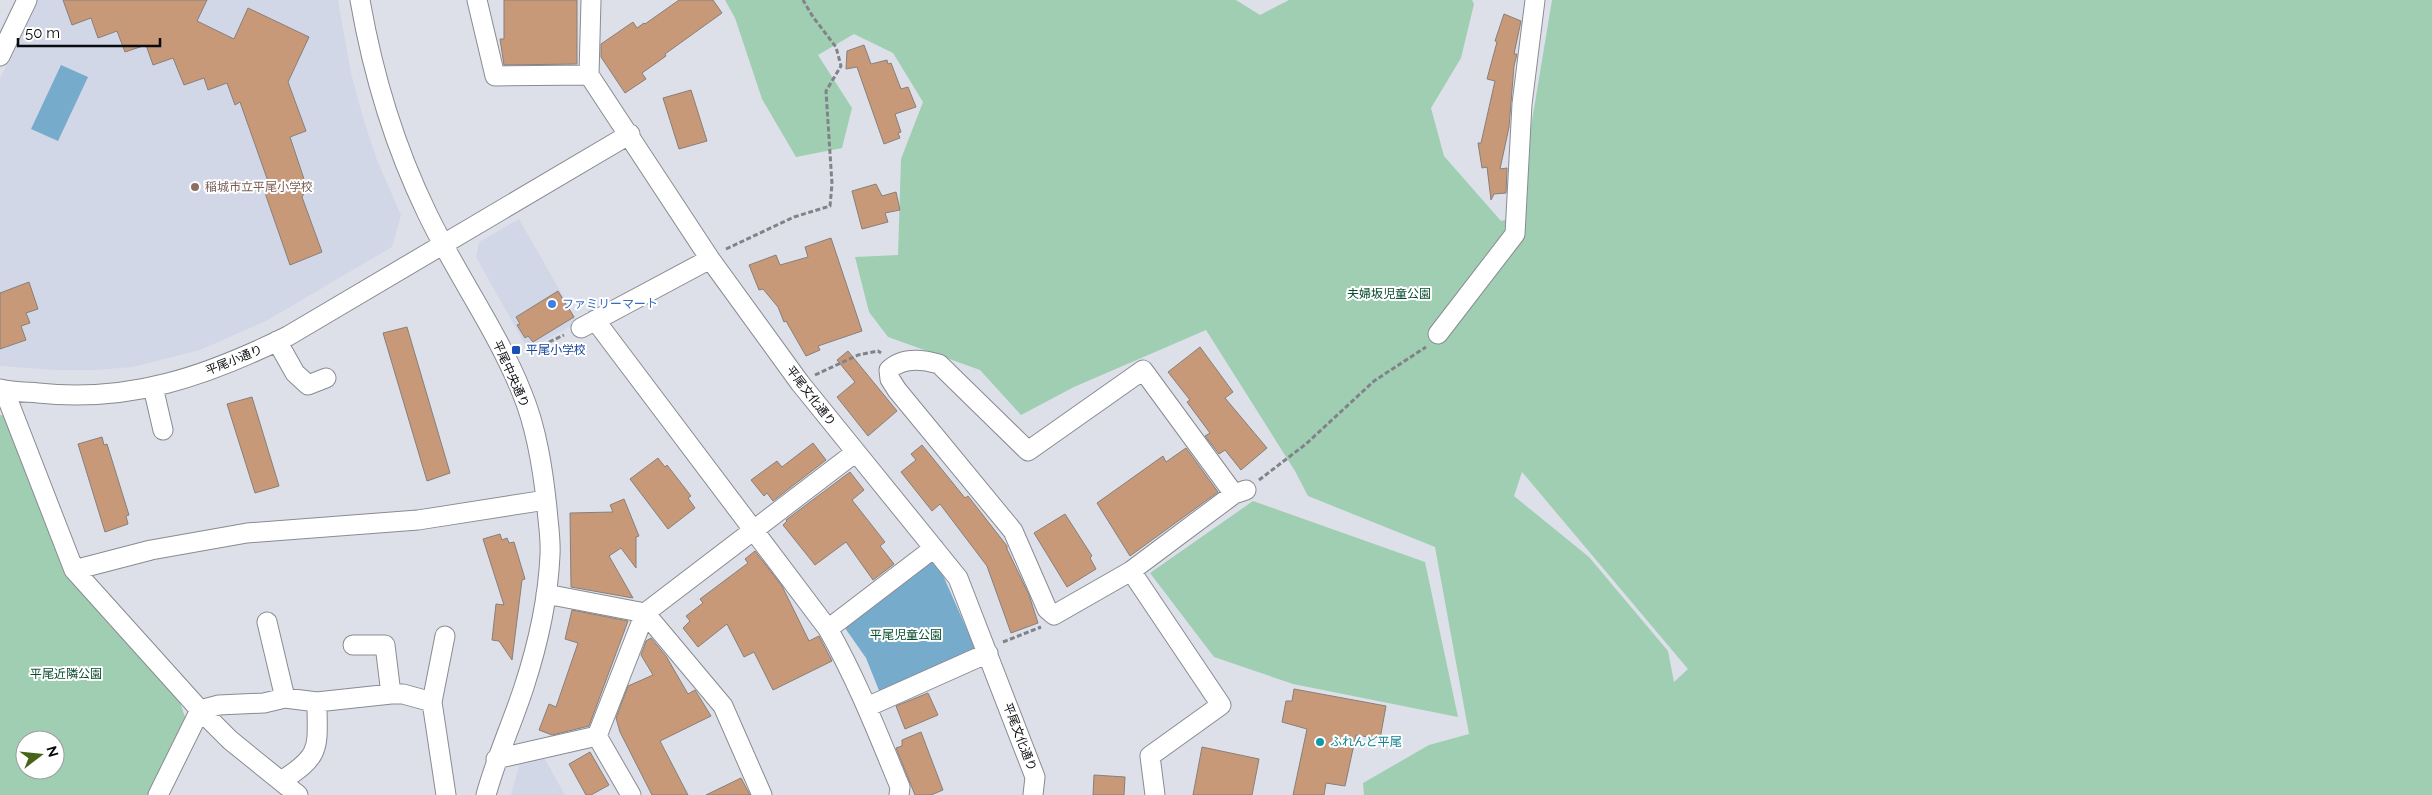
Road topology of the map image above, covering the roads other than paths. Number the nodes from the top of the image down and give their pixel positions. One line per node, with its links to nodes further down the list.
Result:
1 (27, 0): 6 (street)
2 (360, 0): 9 (street, 平尾中央通り)
3 (477, 0): 7 (street)
4 (591, 0): 7 (street)
5 (1534, 0): 11 (street)
6 (0, 56)
7 (589, 75): 8 (street, 平尾文化通り)
8 (630, 134): 9 (street, 平尾小通り); 10 (street, 平尾文化通り)
9 (443, 246): 12 (street, 平尾小通り); 18 (street, 平尾中央通り)
10 (710, 259): 17 (street, 平尾文化通り); 19 (street)
11 (1438, 334)
12 (277, 341): 13 (street); 14 (street, 平尾小通り)
13 (326, 378)
14 (153, 387): 15 (street, 平尾小通り); 16 (street)
15 (2, 390): 21 (street)
16 (163, 430)
17 (856, 452): 19 (street); 20 (street, 平尾文化通り)
18 (546, 500): 21 (street); 23 (street, 平尾中央通り)
19 (754, 528): 24 (street); 26 (street)
20 (934, 548): 26 (street); 29 (street, 平尾文化通り)
21 (74, 570): 35 (street)
22 (1131, 571): 22 (street); 47 (street)
23 (546, 594): 24 (street); 37 (street, 平尾中央通り)
24 (645, 613): 36 (street); 44 (street)
25 (268, 622): 31 (street)
26 (828, 629): 34 (street)
27 (444, 636): 33 (street)
28 (353, 645): 30 (street)
29 (987, 651): 34 (street); 46 (street, 平尾文化通り)
30 (391, 694): 32 (street); 33 (street)
31 (285, 698): 32 (street); 35 (street)
32 (317, 702): 38 (street)
33 (432, 702): 41 (street)
34 (867, 707): 45 (street)
35 (200, 710): 38 (street); 39 (street)
36 (597, 736): 37 (street); 43 (street)
37 (496, 759): 42 (street, 平尾中央通り)
38 (281, 781): 40 (street)
39 (158, 795)
40 (298, 795)
41 (446, 795)
42 (486, 795)
43 (631, 795)
44 (762, 795)
45 (899, 795)
46 (1033, 795)
47 (1155, 795)

